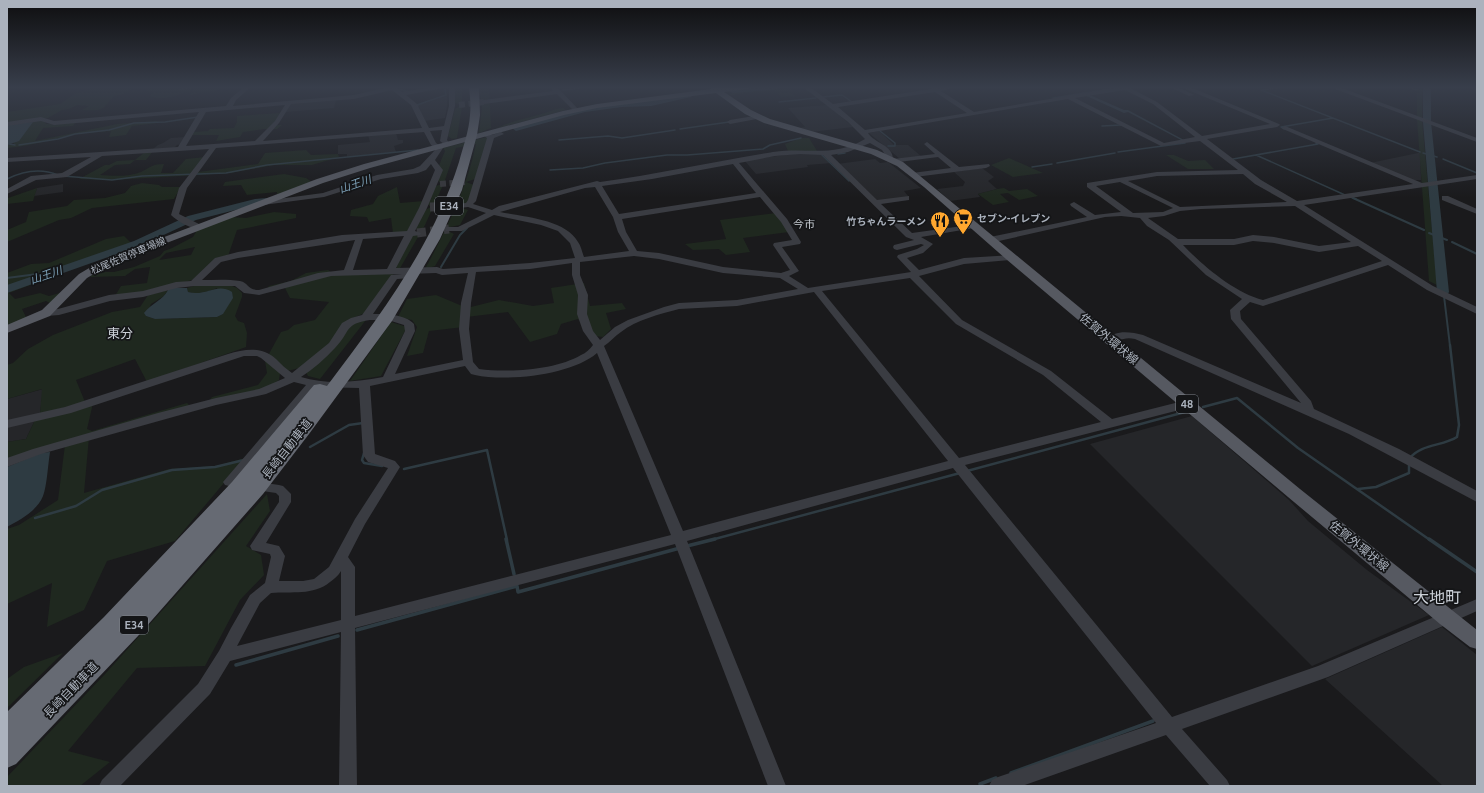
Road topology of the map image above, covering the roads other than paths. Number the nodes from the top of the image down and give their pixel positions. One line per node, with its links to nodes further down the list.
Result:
1 (195, 124): 31 (street)
2 (275, 124): 27 (street)
3 (422, 124): 19 (street)
4 (448, 124): 17 (street)
5 (466, 124): 26 (highway, 長崎自動車道 / E34)
6 (472, 124): 26 (highway, 長崎自動車道 / E34)
7 (529, 124): 22 (main road)
8 (776, 124): 30 (main road, 佐賀外環状線 / 48)
9 (854, 124): 20 (street)
10 (912, 124): 20 (street)
11 (1121, 124): 23 (street)
12 (1181, 124): 23 (street)
13 (1265, 124): 16 (street)
14 (1275, 124): 16 (street)
15 (1431, 124): 25 (street)
16 (1270, 126): 23 (street)
17 (447, 128): 19 (street); 29 (street)
18 (1285, 128): 47 (street)
19 (424, 129): 27 (street); 29 (street)
20 (864, 132): 24 (street)
21 (501, 134): 22 (street)
22 (488, 136): 29 (main road); 56 (street)
23 (1200, 139): 42 (street)
24 (869, 140): 30 (street); 38 (street)
25 (1477, 140)
26 (467, 141): 91 (highway, 長崎自動車道 / E34)
27 (257, 143): 28 (street)
28 (213, 146): 31 (street); 65 (street)
29 (440, 147): 37 (street); 52 (main road, 松尾佐賀停車場線)
30 (857, 147): 34 (street); 38 (main road, 佐賀外環状線 / 48)
31 (181, 148): 35 (street)
32 (944, 148): 33 (street)
33 (932, 150): 38 (street); 41 (street)
34 (825, 153): 39 (street); 53 (street)
35 (101, 154): 36 (street); 48 (street)
36 (7, 160)
37 (431, 160): 52 (street); 68 (street)
38 (892, 160): 43 (main road, 佐賀外環状線 / 48)
39 (734, 161): 46 (street); 49 (street)
40 (986, 166): 41 (street)
41 (958, 170): 43 (street)
42 (1245, 172): 45 (street); 55 (street)
43 (915, 175): 66 (main road, 佐賀外環状線 / 48)
44 (1477, 177): 47 (street)
45 (1121, 180): 58 (street); 61 (street)
46 (597, 183): 59 (street); 63 (street)
47 (1424, 185): 55 (street)
48 (7, 192)
49 (762, 194): 63 (street); 85 (street)
50 (906, 198): 53 (street)
51 (1445, 198): 60 (street)
52 (263, 202): 65 (main road, 松尾佐賀停車場線)
53 (876, 203): 70 (street)
54 (1074, 204): 64 (street)
55 (1295, 204): 58 (street); 74 (street)
56 (468, 205): 57 (street); 59 (street)
57 (460, 206)
58 (1179, 209): 62 (street)
59 (493, 212): 67 (street); 78 (street)
60 (1477, 212)
61 (1131, 215): 62 (street); 64 (street)
62 (1142, 216): 73 (street)
63 (617, 217): 76 (street)
64 (1093, 217): 71 (street)
65 (189, 223): 90 (main road, 松尾佐賀停車場線)
66 (974, 226): 70 (street); 71 (main road, 佐賀外環状線 / 48)
67 (449, 229)
68 (413, 233): 69 (street); 80 (street)
69 (360, 236): 82 (street); 86 (street)
70 (913, 236): 72 (street)
71 (990, 240): 77 (main road, 佐賀外環状線 / 48)
72 (922, 241): 75 (street); 84 (street)
73 (1176, 242): 74 (street); 88 (street)
74 (1359, 243): 79 (street)
75 (896, 247)
76 (634, 253): 78 (street); 85 (street)
77 (1010, 257): 84 (street); 93 (main road, 佐賀外環状線 / 48)
78 (578, 259): 81 (street); 94 (street)
79 (1388, 262): 88 (street); 89 (street)
80 (390, 271): 82 (street); 83 (street)
81 (471, 271): 83 (street); 95 (street)
82 (348, 272): 86 (street)
83 (442, 272): 91 (street)
84 (914, 275): 87 (street); 103 (street)
85 (782, 276): 87 (street)
86 (194, 283): 90 (street)
87 (811, 290): 94 (street); 105 (street)
88 (1248, 299): 101 (street)
89 (1477, 311)
90 (46, 313): 92 (main road, 松尾佐賀停車場線)
91 (375, 319): 96 (street); 97 (street); 106 (highway, 長崎自動車道 / E34)
92 (7, 330)
93 (1111, 340): 100 (main road, 佐賀外環状線 / 48); 101 (street)
94 (599, 346): 95 (street); 108 (street)
95 (468, 362): 97 (street)
96 (292, 377): 98 (street); 102 (street); 104 (street)
97 (387, 380): 99 (street)
98 (313, 383): 99 (street); 110 (street)
99 (364, 384): 109 (street)
100 (1187, 404): 103 (street); 112 (main road, 佐賀外環状線 / 48)
101 (1309, 411): 107 (street)
102 (7, 424)
103 (1110, 424): 105 (street)
104 (7, 463)
105 (956, 463): 108 (street); 116 (street)
106 (248, 488): 117 (highway, 長崎自動車道 / E34); 118 (highway, 長崎自動車道 / E34)
107 (1477, 497)
108 (682, 545): 113 (street); 121 (street)
109 (341, 558): 110 (street); 113 (street)
110 (271, 587): 115 (street)
111 (1477, 605): 112 (street)
112 (1447, 618): 114 (main road, 佐賀外環状線 / 48); 116 (street)
113 (347, 625): 115 (street); 120 (street)
114 (1477, 641)
115 (225, 656): 119 (street)
116 (1169, 726): 122 (street); 123 (street)
117 (7, 729)
118 (7, 755)
119 (108, 786)
120 (348, 786)
121 (776, 786)
122 (998, 786)
123 (1221, 786)

